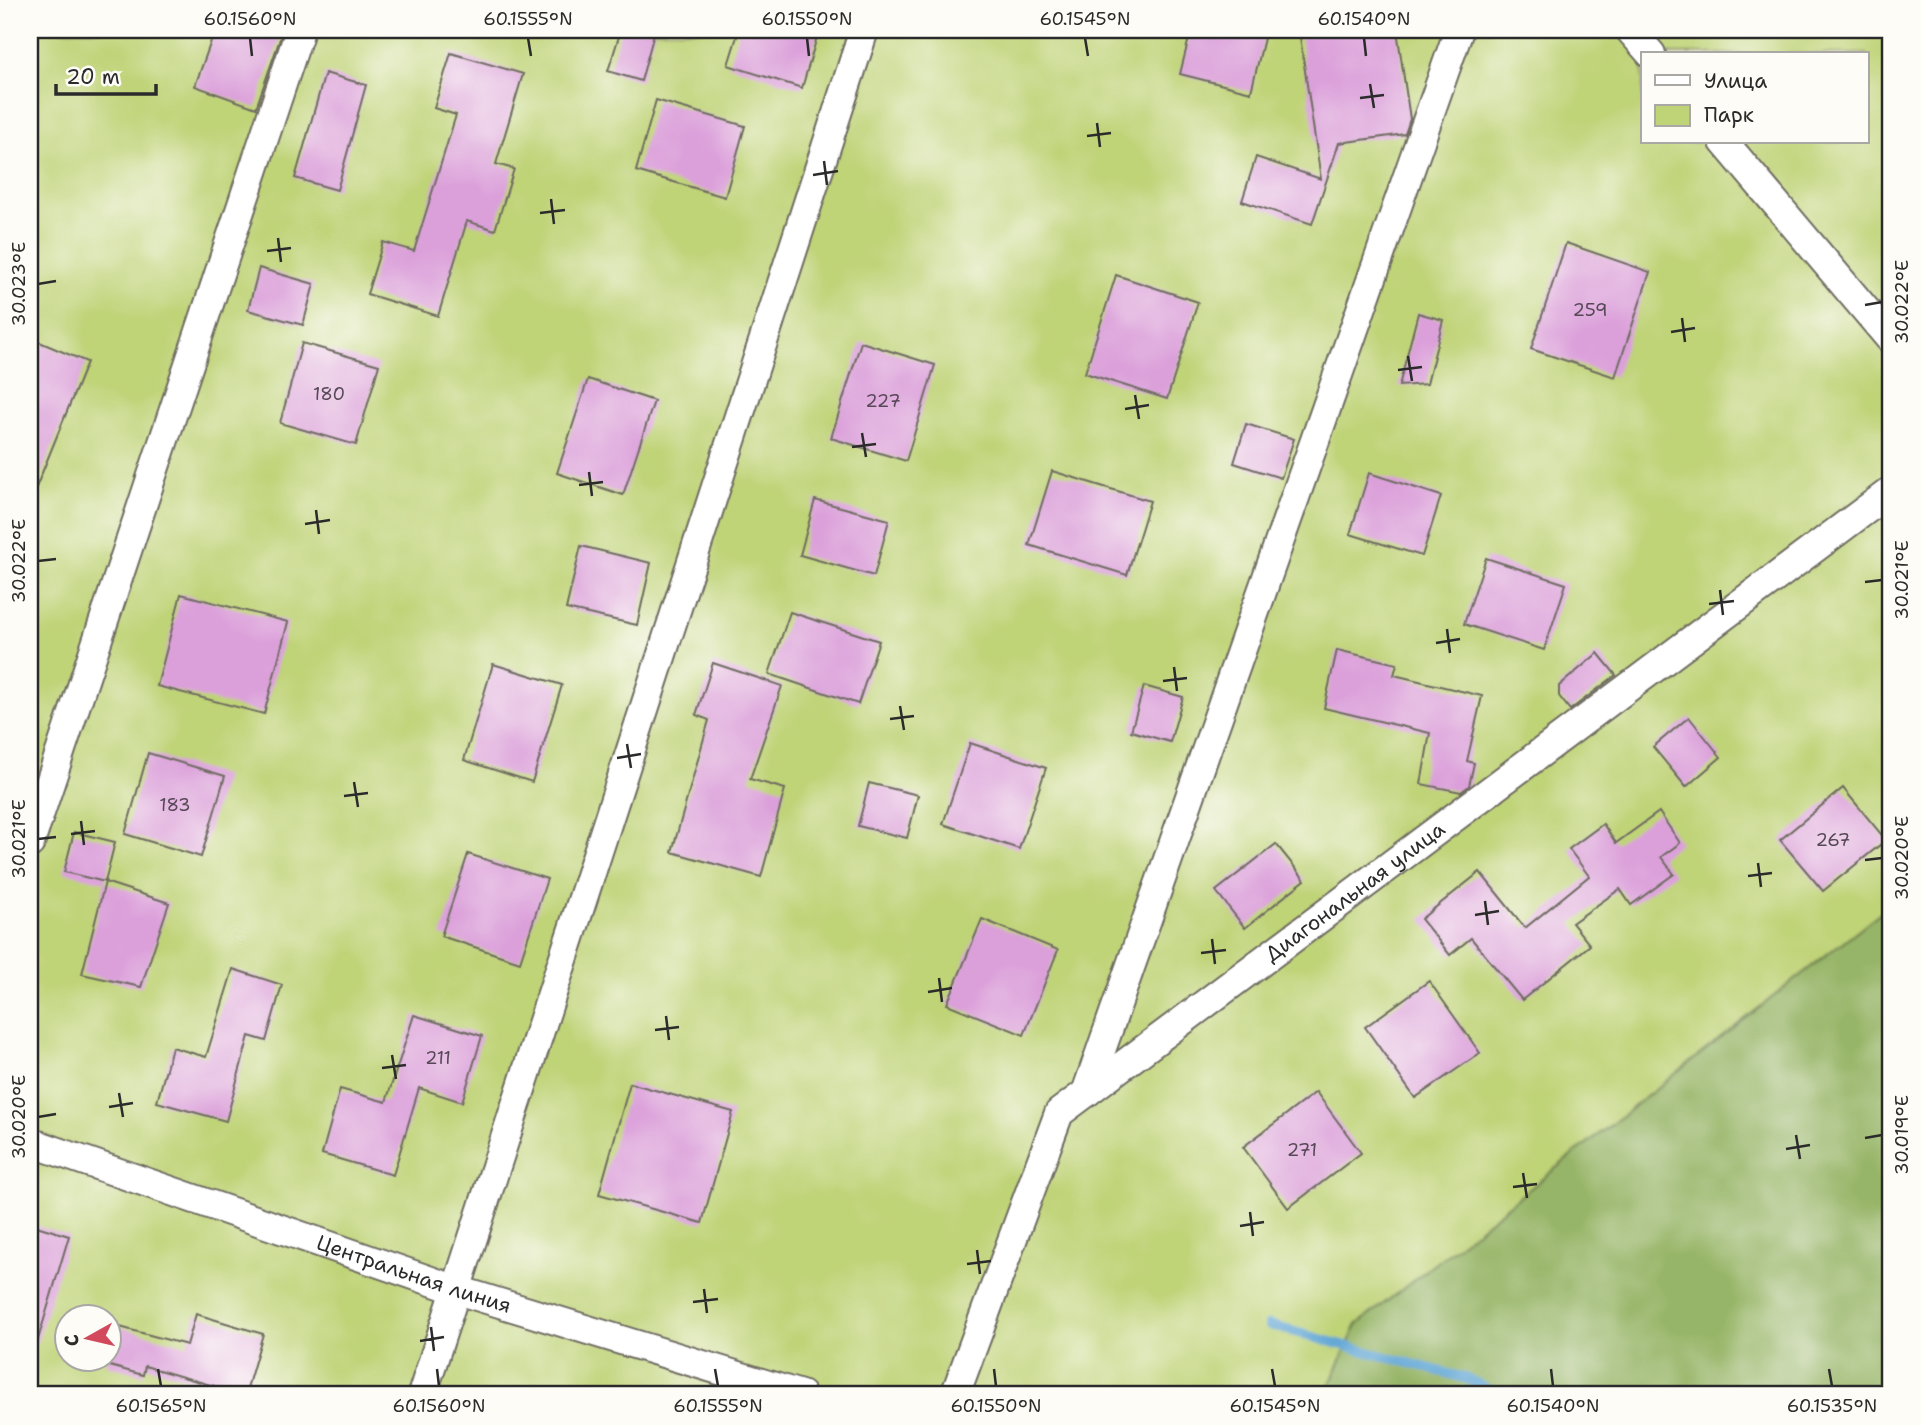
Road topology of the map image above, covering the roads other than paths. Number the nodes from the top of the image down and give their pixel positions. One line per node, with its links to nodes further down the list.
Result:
1 (300, 30): 9 (street)
2 (864, 30): 12 (street)
3 (1459, 30): 10 (street)
4 (1630, 30): 5 (street)
5 (1649, 52)
6 (1726, 144): 7 (street)
7 (1891, 340)
8 (1891, 491): 10 (street, Диагональная улица)
9 (30, 843)
10 (1086, 1093): 15 (street, Диагональная улица)
11 (30, 1142): 12 (street, Центральная линия)
12 (457, 1290): 13 (street); 14 (street, Центральная линия)
13 (422, 1395)
14 (801, 1395)
15 (956, 1395)

